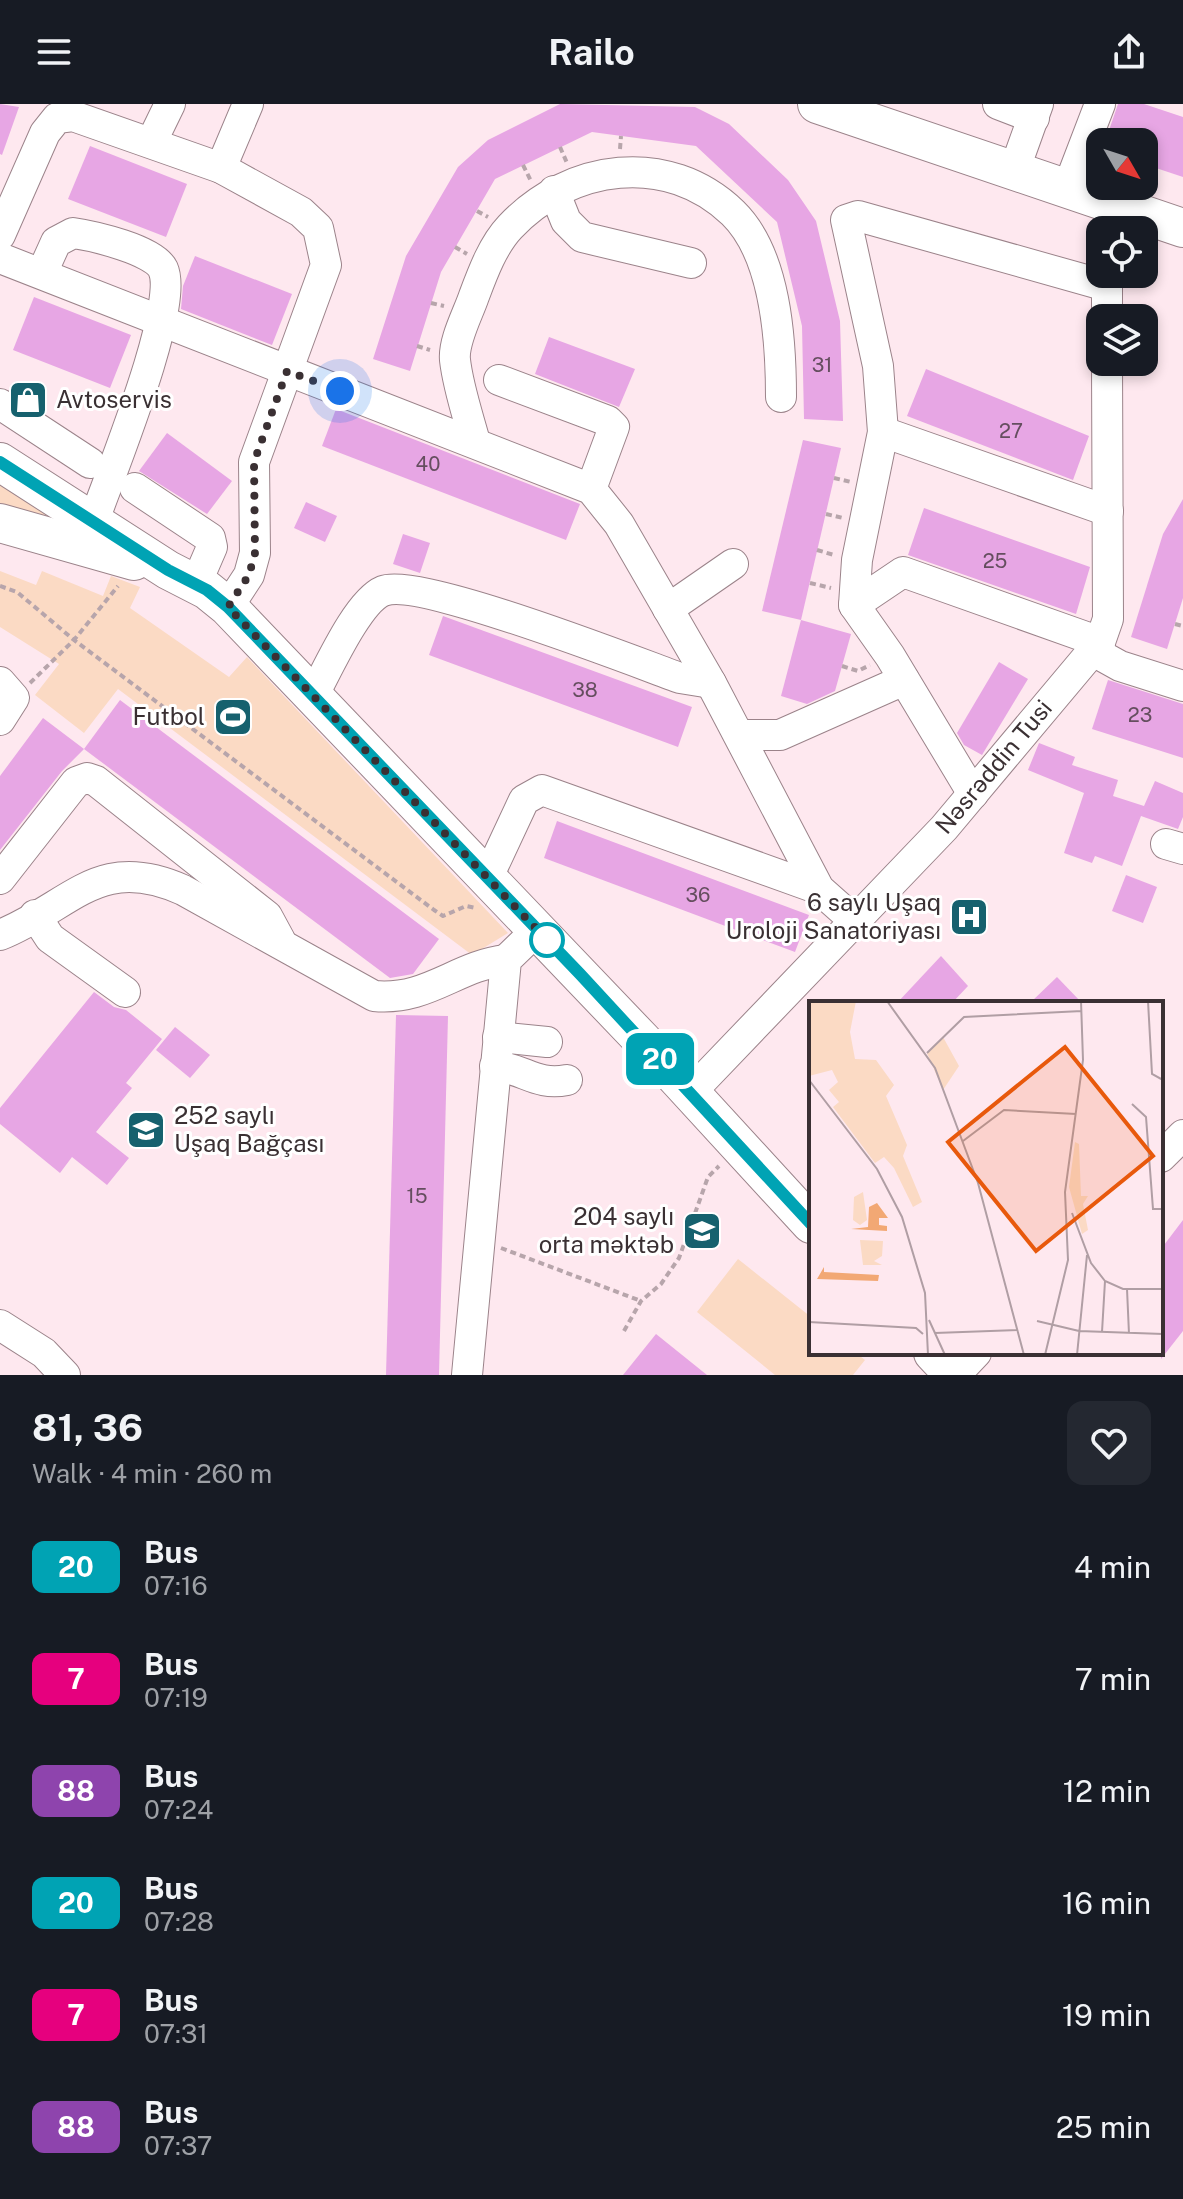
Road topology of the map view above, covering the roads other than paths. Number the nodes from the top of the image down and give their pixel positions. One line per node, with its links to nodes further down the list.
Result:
1 (170, 104): 8 (street)
2 (248, 104): 9 (street)
3 (817, 104): 7 (main road)
4 (998, 104): 6 (street)
5 (1100, 104): 11 (street)
6 (1036, 111): 10 (street)
7 (873, 113): 10 (main road)
8 (152, 141): 9 (street); 16 (street)
9 (221, 168): 22 (street)
10 (1014, 171): 11 (main road)
11 (1067, 190): 13 (main road)
12 (554, 191): 18 (street); 25 (street); 29 (street)
13 (1107, 216)
14 (1158, 224): 15 (main road)
15 (1183, 228)
16 (0, 235)
17 (0, 258): 19 (street)
18 (691, 263)
19 (42, 273): 21 (street); 21 (street)
20 (1086, 275): 28 (street)
21 (163, 319): 22 (street); 37 (street)
22 (287, 371): 29 (street); 41 (street)
23 (1107, 376): 35 (street, Nəsrəddin Tusi)
24 (499, 380): 34 (street)
25 (781, 397)
26 (0, 404): 27 (street)
27 (26, 420): 30 (street); 32 (street)
28 (883, 432): 35 (street); 40 (street)
29 (475, 442): 34 (street)
30 (0, 456)
31 (0, 462): 37 (main road)
32 (90, 463)
33 (135, 488): 39 (street)
34 (591, 489): 42 (street)
35 (1108, 511): 43 (street, Nəsrəddin Tusi)
36 (0, 523): 39 (main road)
37 (93, 523): 39 (main road)
38 (733, 564): 42 (street)
39 (167, 572): 41 (main road)
40 (854, 605): 43 (street); 44 (street)
41 (228, 607): 47 (main road)
42 (668, 609): 45 (street)
43 (1096, 646): 46 (street); 49 (street, Nəsrəddin Tusi)
44 (904, 680): 48 (street); 49 (street)
45 (711, 683): 47 (street); 48 (street)
46 (1183, 686)
47 (313, 696): 52 (main road)
48 (741, 735): 51 (street)
49 (973, 794): 54 (street, Nəsrəddin Tusi)
50 (0, 879): 57 (street)
51 (819, 889): 52 (street); 54 (street)
52 (484, 895): 55 (main road)
53 (35, 915): 56 (street); 57 (street); 59 (street)
54 (855, 921): 63 (street, Nəsrəddin Tusi)
55 (537, 930): 58 (street); 63 (main road)
56 (0, 935)
57 (281, 945): 58 (street)
58 (506, 960): 61 (street)
59 (125, 992)
60 (547, 1042): 61 (street)
61 (497, 1051): 62 (street); 71 (street)
62 (567, 1080)
63 (691, 1092): 66 (main road)
64 (1183, 1135): 65 (street)
65 (1163, 1155)
66 (809, 1222)
67 (0, 1325): 70 (street)
68 (935, 1355): 72 (main road)
69 (974, 1355): 72 (street)
70 (65, 1375)
71 (467, 1375)
72 (955, 1375)

